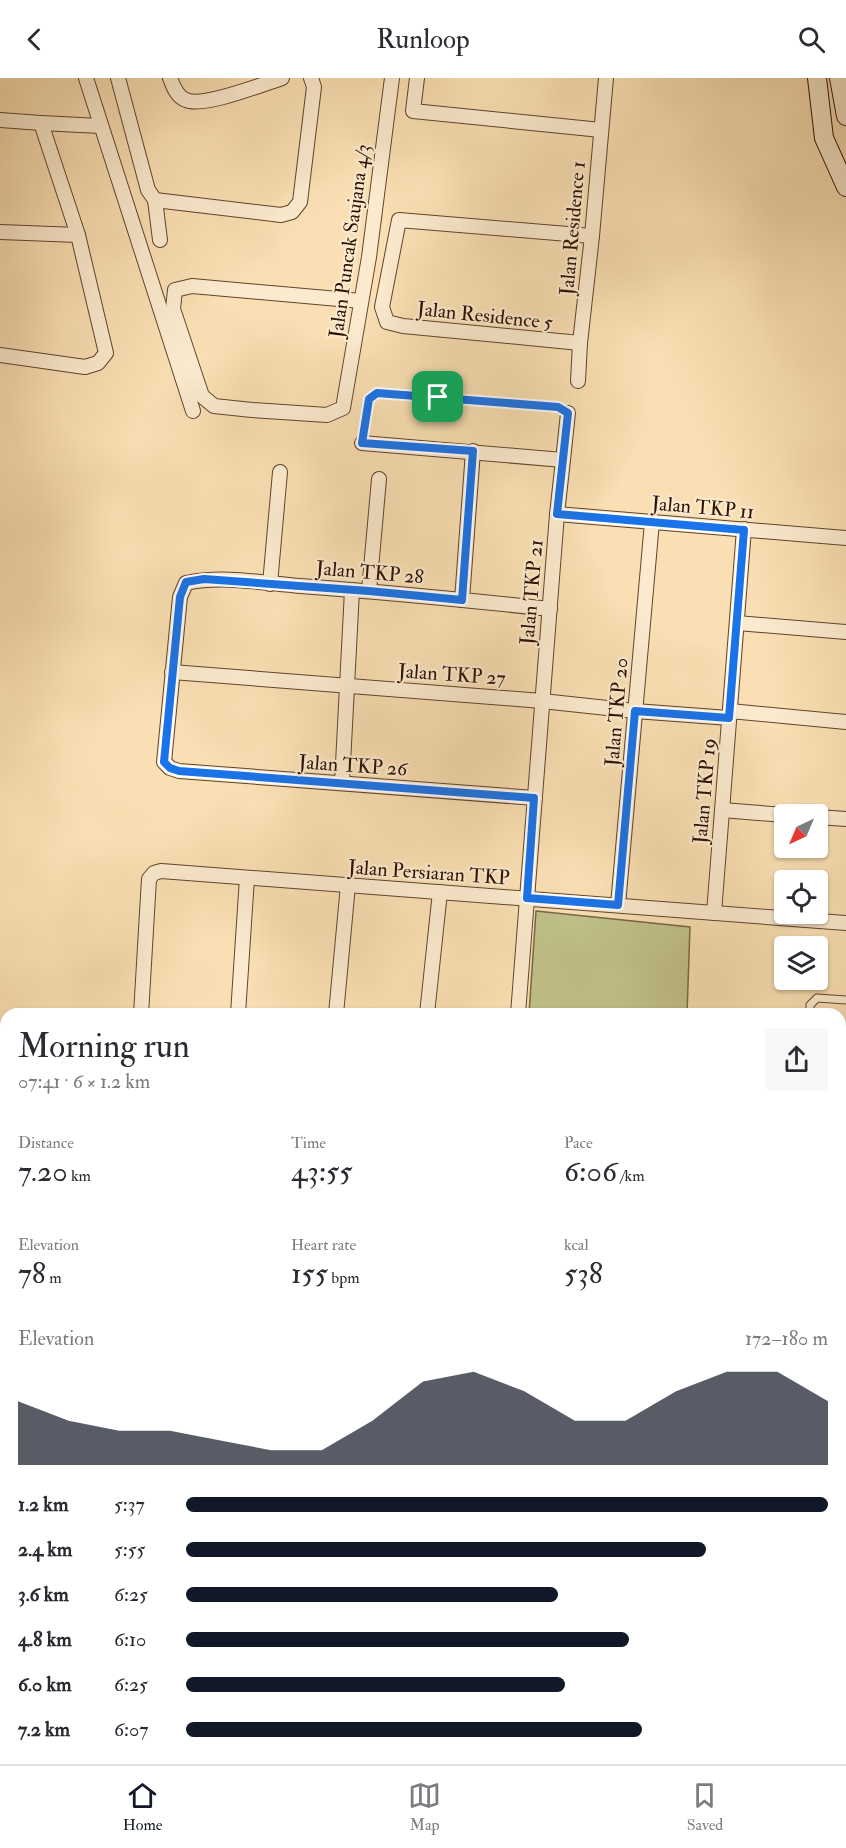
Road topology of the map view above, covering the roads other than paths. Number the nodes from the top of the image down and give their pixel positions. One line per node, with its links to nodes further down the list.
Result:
1 (86, 78): 14 (street)
2 (118, 78): 17 (street)
3 (170, 78): 4 (street)
4 (282, 78)
5 (311, 78): 17 (street)
6 (392, 78): 22 (street, Jalan Puncak Saujana 4/3)
7 (417, 78): 15 (street)
8 (606, 78): 15 (street, Jalan Residence 1)
9 (817, 78): 16 (street)
10 (839, 78): 11 (street)
11 (846, 116)
12 (0, 120): 13 (street)
13 (40, 123): 14 (street); 19 (street)
14 (100, 126): 26 (street)
15 (601, 130): 20 (street, Jalan Residence 1)
16 (846, 187)
17 (154, 200): 21 (street)
18 (0, 232): 19 (street)
19 (78, 235): 24 (street)
20 (592, 236): 23 (street, Jalan Residence 1); 23 (street, Jalan Residence 5)
21 (160, 240)
22 (361, 301): 22 (street, Jalan Puncak Saujana 4/3)
23 (580, 343): 25 (street, Jalan Residence 1)
24 (0, 355)
25 (578, 381)
26 (193, 411)
27 (568, 413): 28 (lane); 30 (street, Jalan TKP 21)
28 (362, 443): 29 (street)
29 (473, 451): 30 (street); 40 (street)
30 (563, 460): 33 (street, Jalan TKP 21)
31 (279, 472): 37 (street)
32 (379, 479): 39 (street)
33 (557, 514): 34 (street, Jalan TKP 11); 41 (street, Jalan TKP 21)
34 (651, 522): 35 (street, Jalan TKP 11); 47 (street, Jalan TKP 20)
35 (744, 530): 36 (street, Jalan TKP 11); 42 (street, Jalan TKP 19)
36 (846, 538)
37 (270, 584): 38 (street, Jalan TKP 28); 44 (street, Jalan TKP 28)
38 (352, 590): 39 (street, Jalan TKP 28); 45 (street)
39 (369, 591): 40 (street, Jalan TKP 28)
40 (462, 600): 41 (street, Jalan TKP 28)
41 (550, 609): 46 (street, Jalan TKP 21)
42 (737, 623): 43 (street); 48 (street, Jalan TKP 19)
43 (846, 632)
44 (172, 672): 45 (street, Jalan TKP 27); 50 (street, Jalan TKP 26)
45 (346, 686): 46 (street, Jalan TKP 27); 50 (street)
46 (542, 701): 47 (street, Jalan TKP 27); 51 (street, Jalan TKP 21)
47 (635, 711): 48 (street, Jalan TKP 27); 60 (street, Jalan TKP 20)
48 (729, 714): 49 (street, Jalan TKP 27); 52 (street, Jalan TKP 19)
49 (846, 722)
50 (342, 783): 51 (street, Jalan TKP 26)
51 (534, 798): 59 (street, Jalan TKP 21)
52 (722, 810): 53 (street); 61 (street, Jalan TKP 19)
53 (774, 814)
54 (828, 818): 55 (street)
55 (846, 819)
56 (247, 878): 57 (street, Jalan Persiaran TKP); 64 (street, Jalan Persiaran TKP); 65 (street)
57 (348, 885): 58 (street, Jalan Persiaran TKP); 66 (street)
58 (440, 892): 59 (street, Jalan Persiaran TKP); 67 (street)
59 (527, 898): 60 (street, Jalan Persiaran TKP); 68 (street, Jalan TKP 21)
60 (618, 905): 61 (street, Jalan Persiaran TKP)
61 (714, 913): 62 (street, Jalan Persiaran TKP)
62 (846, 923)
63 (846, 1000): 69 (lane)
64 (141, 1008)
65 (238, 1008)
66 (337, 1008)
67 (428, 1008)
68 (518, 1008)
69 (810, 1008)

